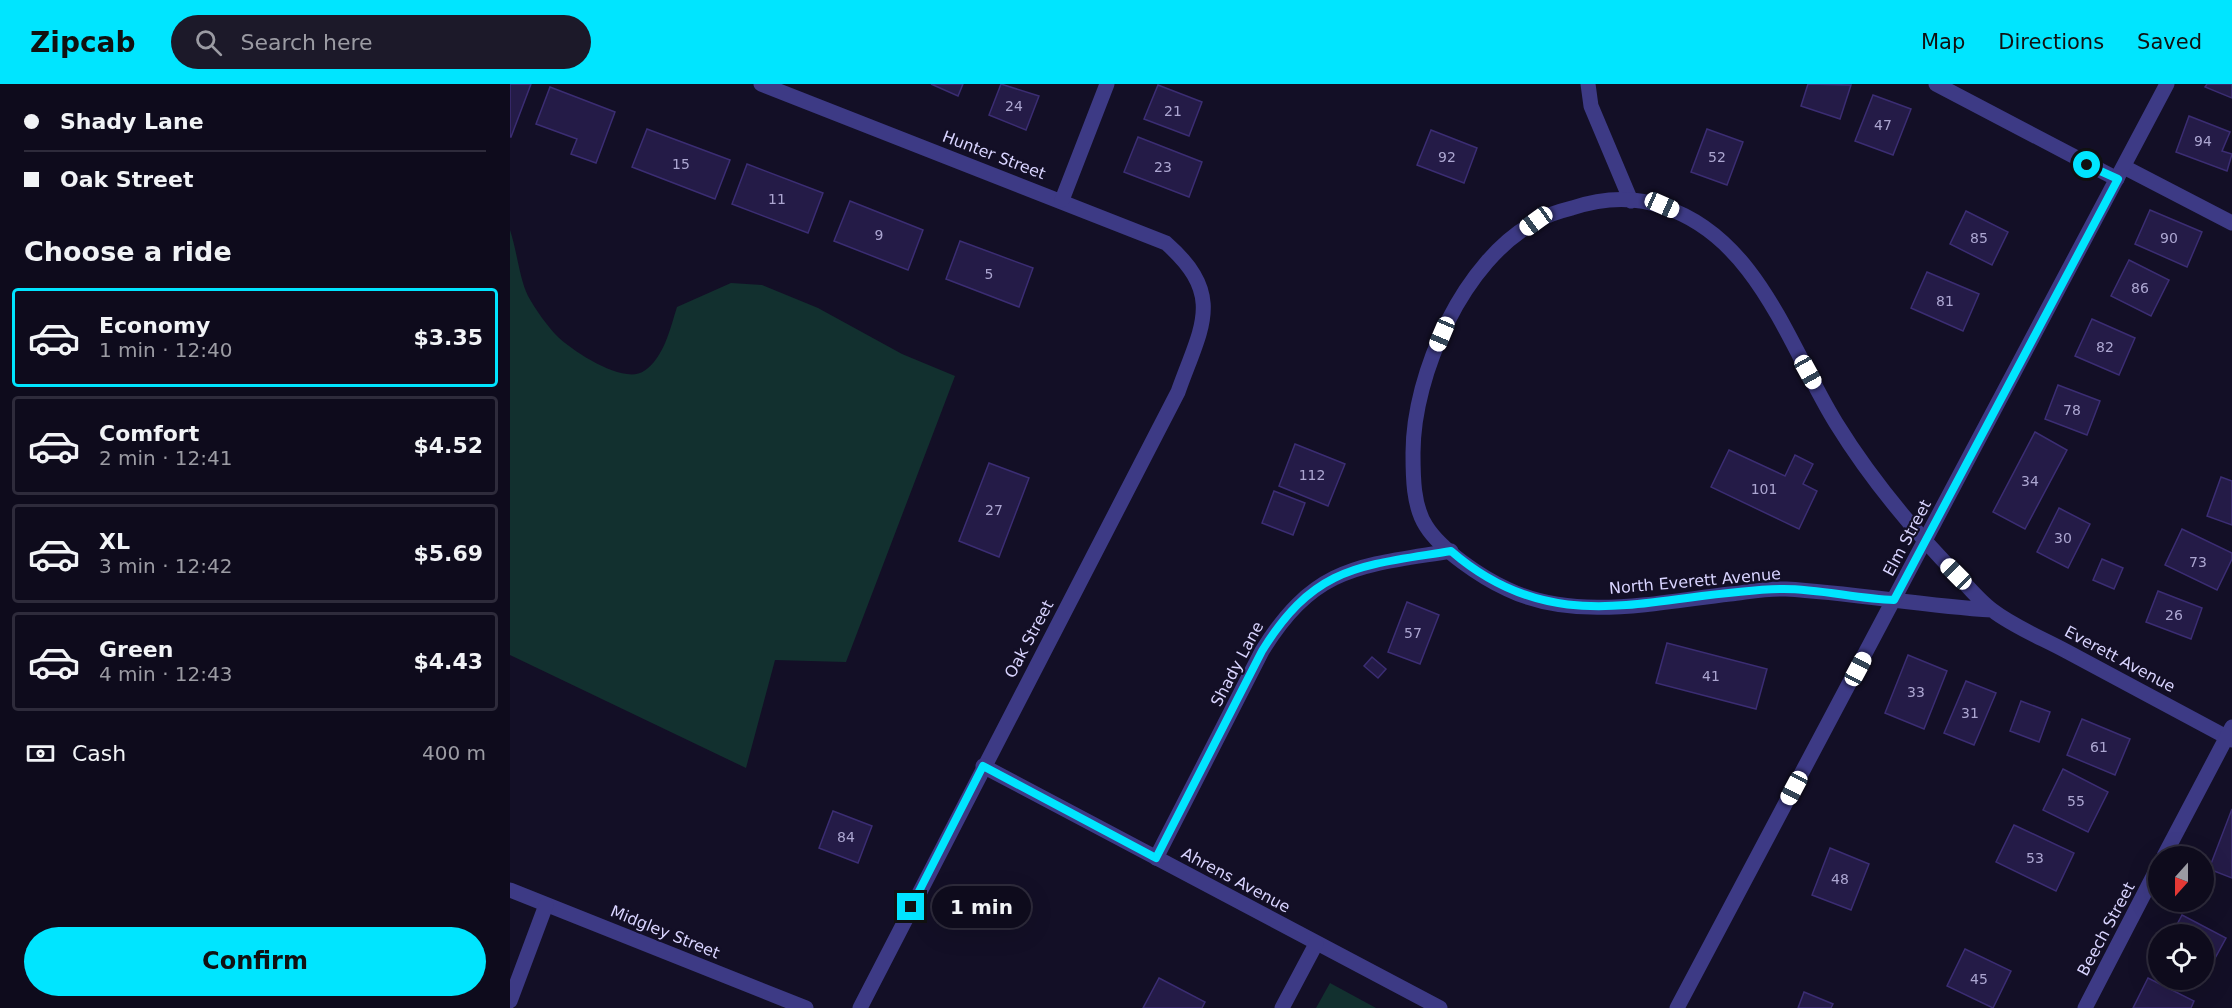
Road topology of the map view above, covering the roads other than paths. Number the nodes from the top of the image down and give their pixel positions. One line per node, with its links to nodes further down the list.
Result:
1 (762, 84): 7 (street, Hunter Street)
2 (1107, 84): 7 (street)
3 (1588, 84): 8 (street)
4 (1936, 84): 6 (street)
5 (2167, 84): 6 (street, Elm Street)
6 (2121, 173): 9 (street); 11 (street, Elm Street)
7 (1062, 200): 10 (street, Hunter Street)
8 (1631, 201): 11 (street); 12 (street)
9 (2232, 223)
10 (1198, 280): 16 (street, Oak Street)
11 (1925, 543): 13 (street, Elm Street); 14 (street)
12 (1451, 551): 13 (street, North Everett Avenue); 18 (street, Shady Lane)
13 (1894, 600): 14 (street, North Everett Avenue); 28 (street, Elm Street)
14 (1992, 610): 15 (street, Everett Avenue)
15 (2230, 735): 17 (street)
16 (983, 766): 18 (street, Ahrens Avenue); 25 (street, Oak Street)
17 (2169, 846)
18 (1156, 858): 22 (street, Ahrens Avenue)
19 (2148, 886): 29 (street, Beech Street)
20 (510, 890): 21 (street, Midgley Street)
21 (546, 905): 23 (street); 24 (street, Midgley Street)
22 (1316, 944): 26 (street); 27 (street, Ahrens Avenue)
23 (510, 1001)
24 (806, 1008)
25 (860, 1008)
26 (1282, 1008)
27 (1440, 1008)
28 (1677, 1008)
29 (2085, 1008)

